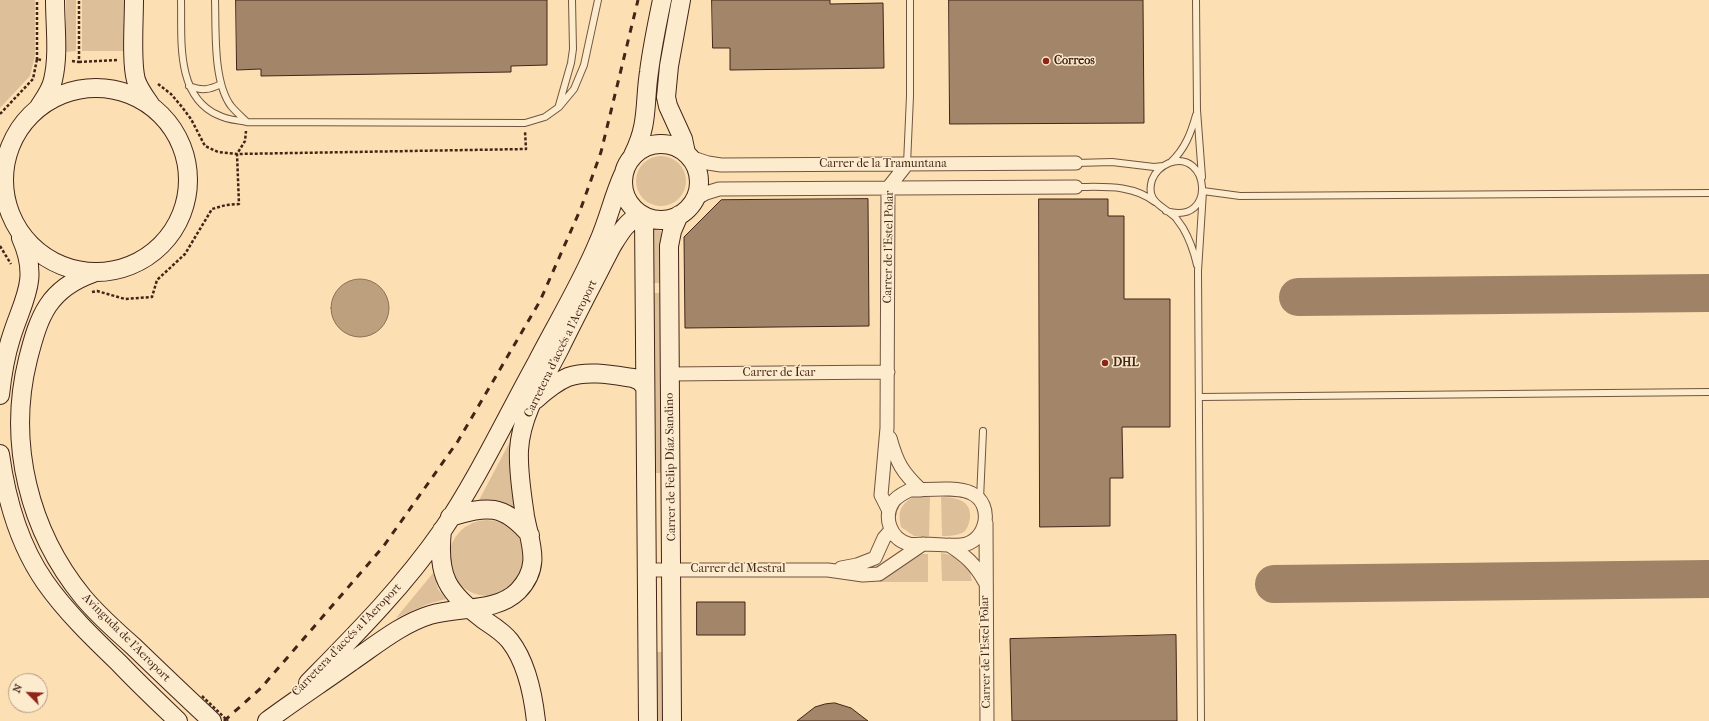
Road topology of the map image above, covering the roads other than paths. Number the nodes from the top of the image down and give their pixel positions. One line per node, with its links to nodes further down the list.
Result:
1 (55, 0): 14 (street)
2 (134, 0): 16 (street)
3 (181, 0): 12 (lane)
4 (215, 0): 11 (lane)
5 (572, 0): 13 (lane)
6 (598, 0): 13 (lane)
7 (662, 0): 19 (street)
8 (681, 0): 20 (street)
9 (910, 0): 23 (lane)
10 (1196, 0): 15 (lane)
11 (221, 84): 12 (lane); 17 (lane)
12 (189, 86): 17 (lane)
13 (559, 107): 17 (lane)
14 (37, 109): 16 (street); 18 (street)
15 (1197, 110): 21 (lane); 26 (lane)
16 (159, 114): 39 (street)
17 (247, 122)
18 (5, 151): 33 (street)
19 (633, 155): 20 (street); 25 (street)
20 (688, 155): 23 (street, Carrer de la Tramuntana); 31 (street)
21 (1171, 162): 24 (lane); 26 (lane)
22 (1076, 163): 23 (street, Carrer de la Tramuntana); 24 (lane)
23 (907, 164): 28 (street, Carrer de l'Estel Polar)
24 (1163, 166): 32 (lane)
25 (623, 175): 35 (street); 54 (street, Carretera d'accés a l'Aeroport)
26 (1202, 181): 29 (lane)
27 (1076, 187): 28 (street, Carrer de la Tramuntana); 32 (lane)
28 (888, 188): 31 (street, Carrer de la Tramuntana); 40 (street, Carrer de l'Estel Polar)
29 (1203, 192): 30 (lane); 34 (lane); 38 (lane)
30 (1709, 193)
31 (694, 200): 36 (street)
32 (1156, 204): 34 (lane)
33 (4, 206): 37 (street)
34 (1166, 211): 38 (lane)
35 (642, 215): 36 (street); 42 (street, Carrer de Felip Díaz Sandino); 46 (street, Carretera d'accés a l'Aeroport)
36 (679, 215): 41 (street, Carrer de Felip Díaz Sandino)
37 (16, 226): 39 (street); 44 (street)
38 (1198, 271): 45 (lane)
39 (96, 273): 65 (street, Avinguda de l'Aeroport)
40 (888, 372): 41 (street, Carrer de Ícar); 47 (street, Carrer de l'Estel Polar)
41 (670, 374): 59 (street, Carrer de Felip Díaz Sandino)
42 (645, 387): 46 (street); 60 (street, Carrer de Felip Díaz Sandino)
43 (1709, 392): 45 (lane)
44 (0, 395)
45 (1199, 397): 71 (lane)
46 (533, 401): 56 (street, Carretera d'accés a l'Aeroport)
47 (887, 428): 50 (street, Carrer de l'Estel Polar); 52 (street, Carrer de l'Estel Polar)
48 (983, 431): 51 (lane)
49 (0, 454): 64 (street, Avinguda de l'Aeroport)
50 (921, 490): 51 (street); 52 (street)
51 (980, 500): 53 (street)
52 (889, 511): 55 (street)
53 (986, 519): 58 (street); 62 (street, Carrer de l'Estel Polar)
54 (446, 524): 56 (street); 63 (street); 66 (street, Carretera d'accés a l'Aeroport)
55 (892, 530): 57 (street); 61 (street, Carrer del Mestral)
56 (530, 535): 63 (street, Carretera d'accés a l'Aeroport)
57 (922, 544): 58 (street); 61 (street, Carrer del Mestral)
58 (949, 545): 62 (street, Carrer de l'Estel Polar)
59 (672, 569): 60 (street, Carrer del Mestral); 61 (street, Carrer del Mestral); 69 (street, Carrer de Felip Díaz Sandino)
60 (647, 570): 68 (street, Carrer de Felip Díaz Sandino)
61 (828, 570)
62 (986, 584): 70 (street, Carrer de l'Estel Polar)
63 (470, 609): 66 (street, Carretera d'accés a l'Aeroport); 67 (street)
64 (176, 719)
65 (212, 721)
66 (267, 721)
67 (536, 721)
68 (648, 721)
69 (672, 721)
70 (987, 721)
71 (1201, 721)

